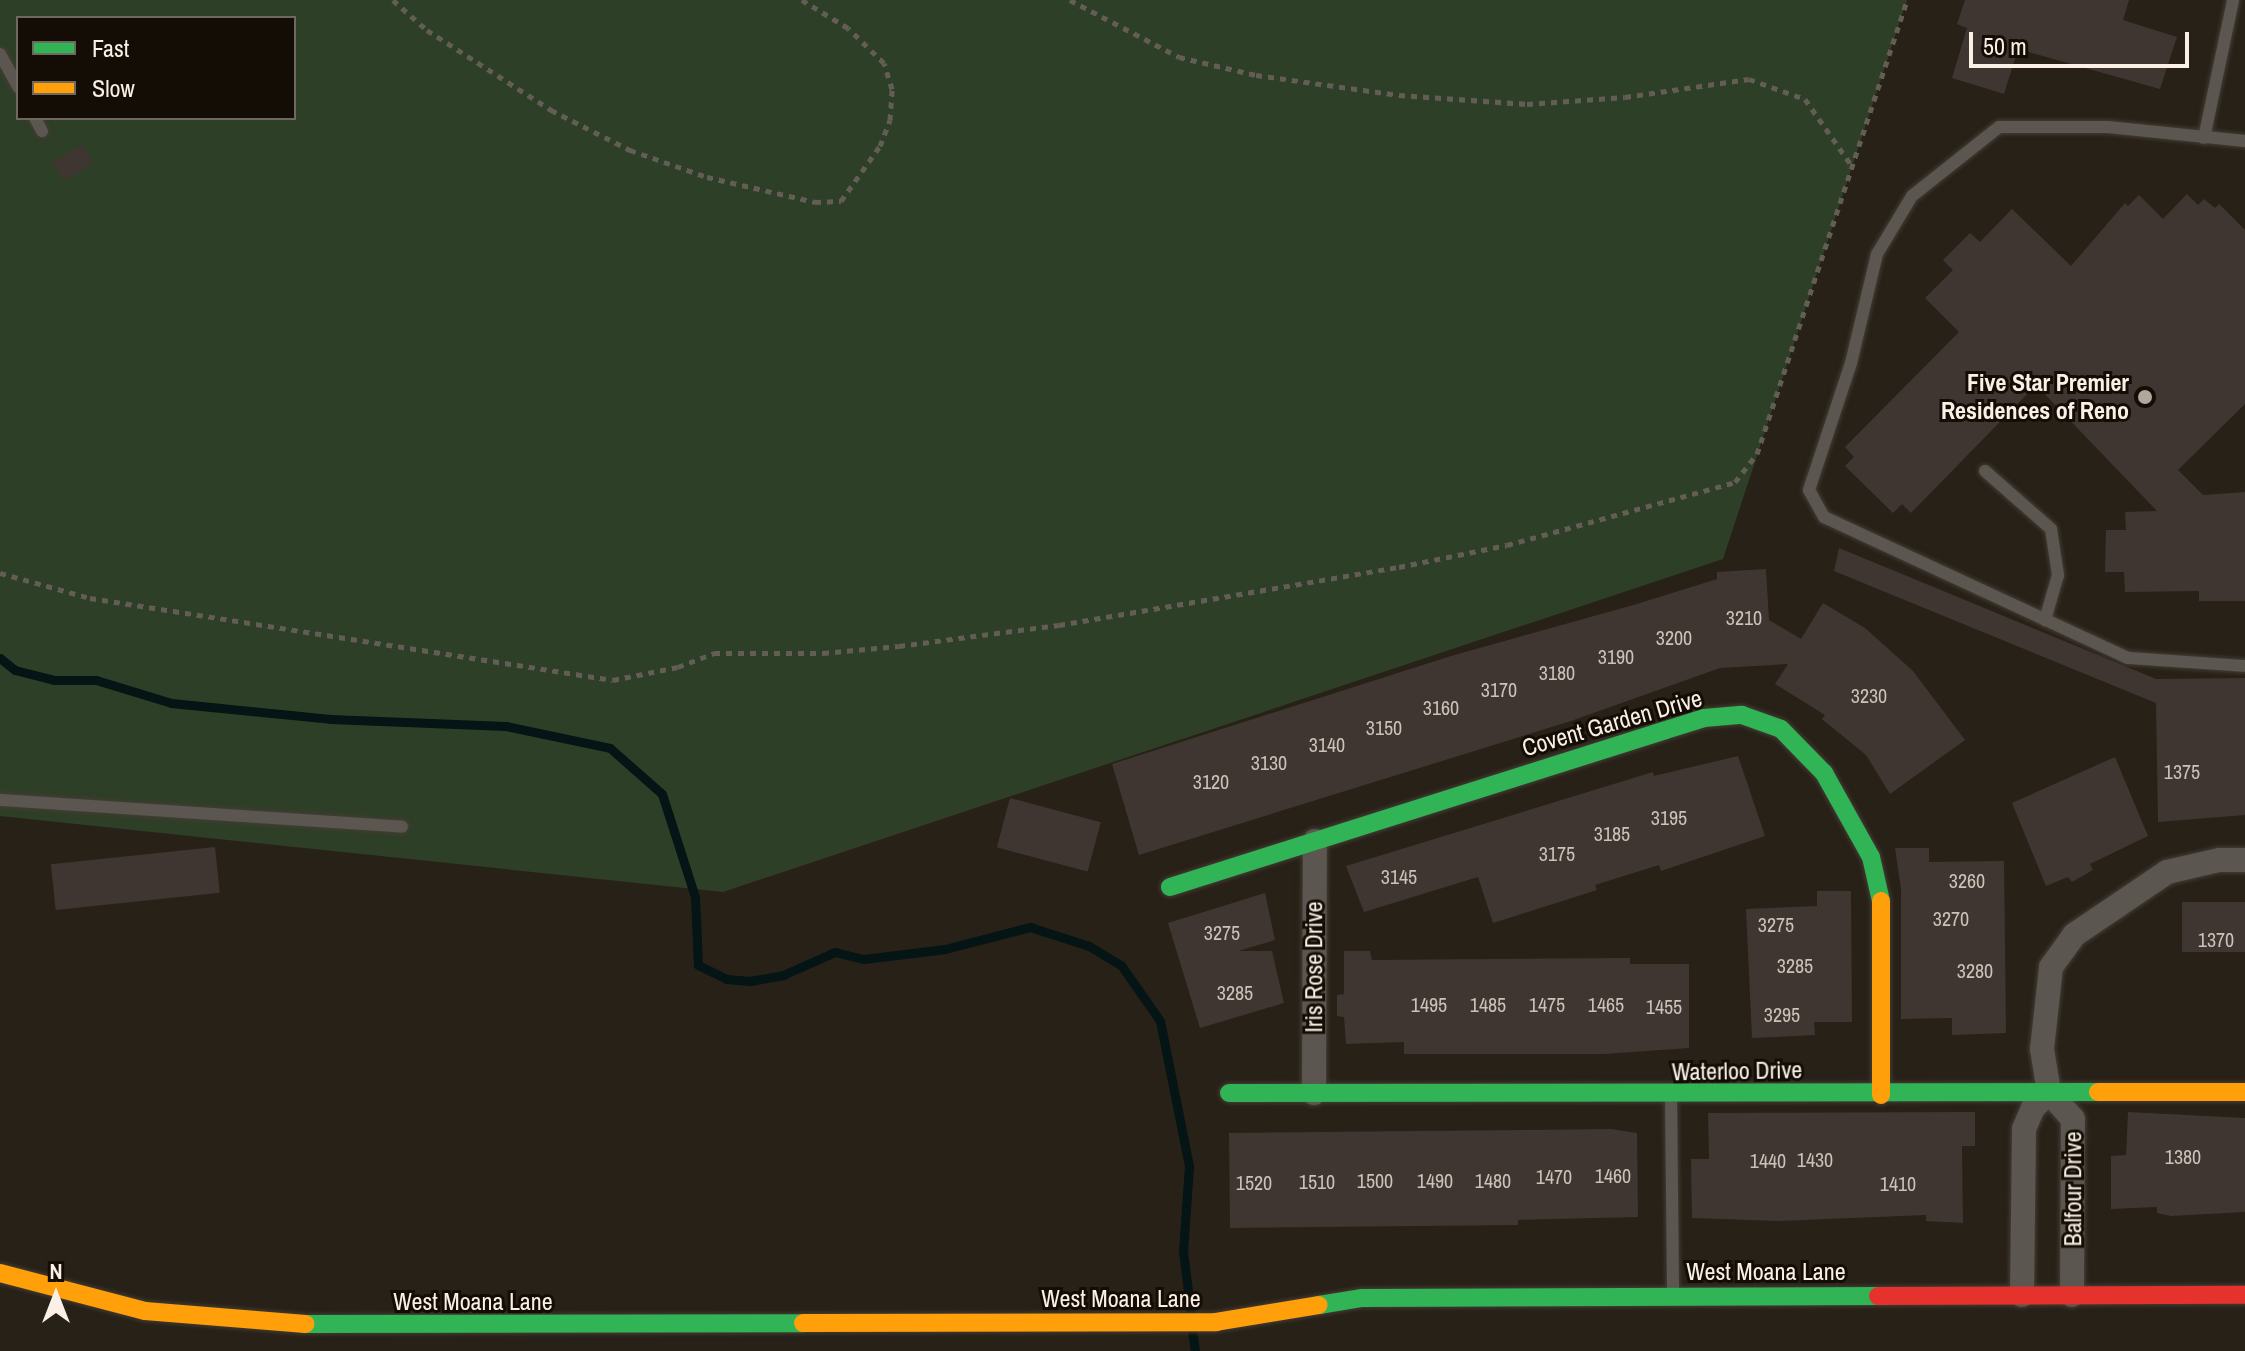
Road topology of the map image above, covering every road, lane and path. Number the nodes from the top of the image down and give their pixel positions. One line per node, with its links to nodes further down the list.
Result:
1 (393, 0): 2 (path)
2 (802, 0)
3 (1070, 0): 12 (path)
4 (1907, 0): 12 (path)
5 (2233, 0): 10 (lane)
6 (0, 54): 7 (lane)
7 (16, 83)
8 (36, 120): 9 (lane)
9 (42, 131)
10 (2204, 138): 11 (lane); 15 (lane)
11 (2245, 141)
12 (1852, 166): 14 (path)
13 (1985, 471): 15 (lane)
14 (0, 573)
15 (2045, 620): 16 (lane)
16 (2245, 666)
17 (0, 800): 18 (lane)
18 (402, 827)
19 (1315, 841): 21 (street, Covent Garden Drive); 25 (street, Iris Rose Drive); 27 (street, Covent Garden Drive)
20 (2245, 860): 22 (street, Balfour Drive)
21 (1170, 887)
22 (2049, 1092): 23 (street, Waterloo Drive); 27 (street, Waterloo Drive); 29 (street, Balfour Drive); 30 (street, Balfour Drive)
23 (2245, 1092)
24 (1229, 1093): 25 (street, Waterloo Drive)
25 (1314, 1093): 26 (street, Waterloo Drive)
26 (1671, 1095): 27 (street, Waterloo Drive); 32 (lane)
27 (1881, 1095)
28 (0, 1273): 32 (street, West Moana Lane)
29 (2022, 1295): 30 (street, West Moana Lane); 32 (street, West Moana Lane)
30 (2072, 1295): 31 (street, West Moana Lane)
31 (2245, 1295)
32 (1673, 1296)

